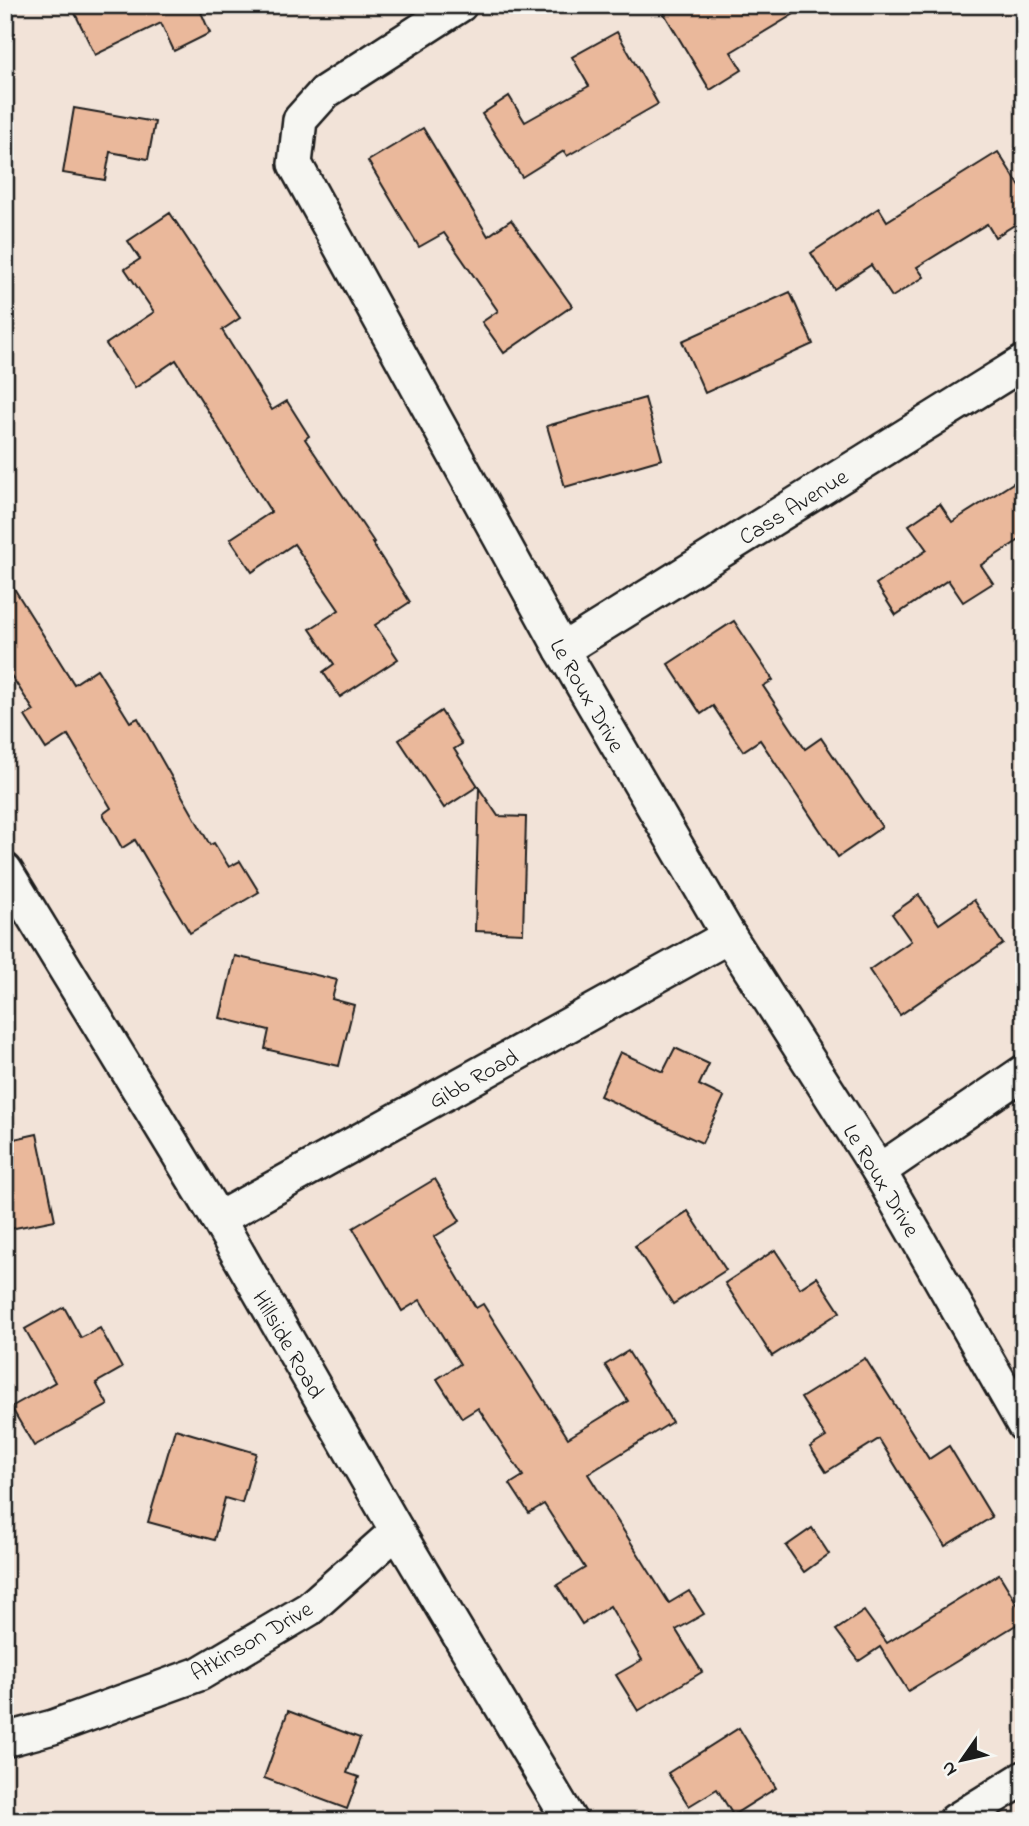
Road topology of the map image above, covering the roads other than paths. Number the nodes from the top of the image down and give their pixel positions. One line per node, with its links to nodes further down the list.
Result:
1 (460, 5): 3 (street, Le Roux Drive)
2 (1024, 362): 3 (street, Cass Avenue)
3 (562, 650): 5 (street, Le Roux Drive)
4 (5, 870): 8 (street, Hillside Road)
5 (729, 936): 7 (street, Le Roux Drive); 8 (street, Gibb Road)
6 (1024, 1072): 7 (street)
7 (879, 1171): 9 (street, Le Roux Drive)
8 (218, 1220): 10 (street, Hillside Road)
9 (1024, 1424)
10 (397, 1531): 11 (street, Atkinson Drive); 13 (street, Hillside Road)
11 (5, 1740)
12 (1024, 1778): 14 (street)
13 (570, 1821)
14 (955, 1821)

